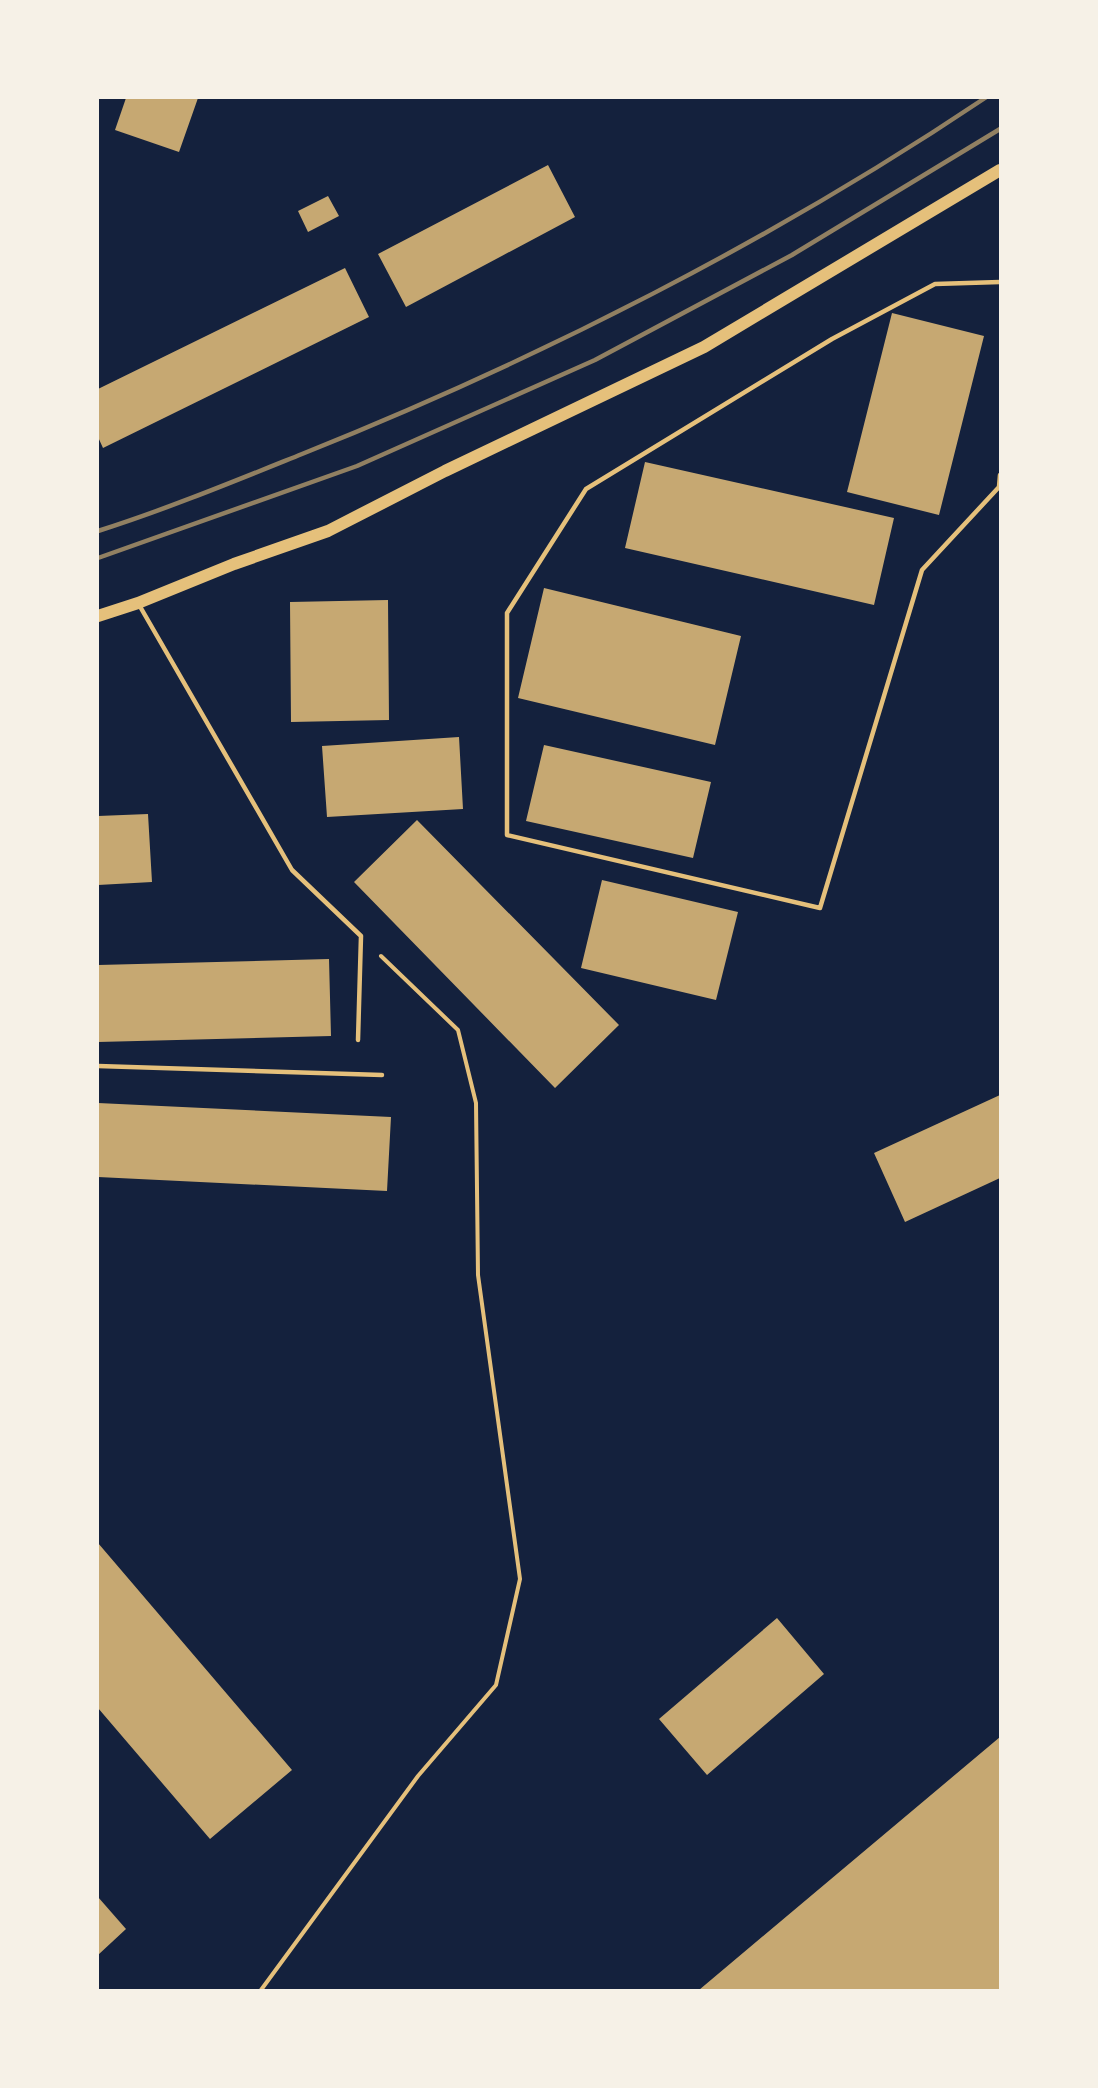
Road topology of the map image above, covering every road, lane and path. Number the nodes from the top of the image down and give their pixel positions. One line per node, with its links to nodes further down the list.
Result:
1 (1000, 170): 4 (main road)
2 (1000, 282): 3 (lane)
3 (1000, 475)
4 (138, 603): 5 (main road); 6 (lane)
5 (98, 616)
6 (361, 936): 7 (lane); 10 (path)
7 (358, 1040)
8 (98, 1066): 9 (lane)
9 (382, 1074)
10 (261, 1990)

